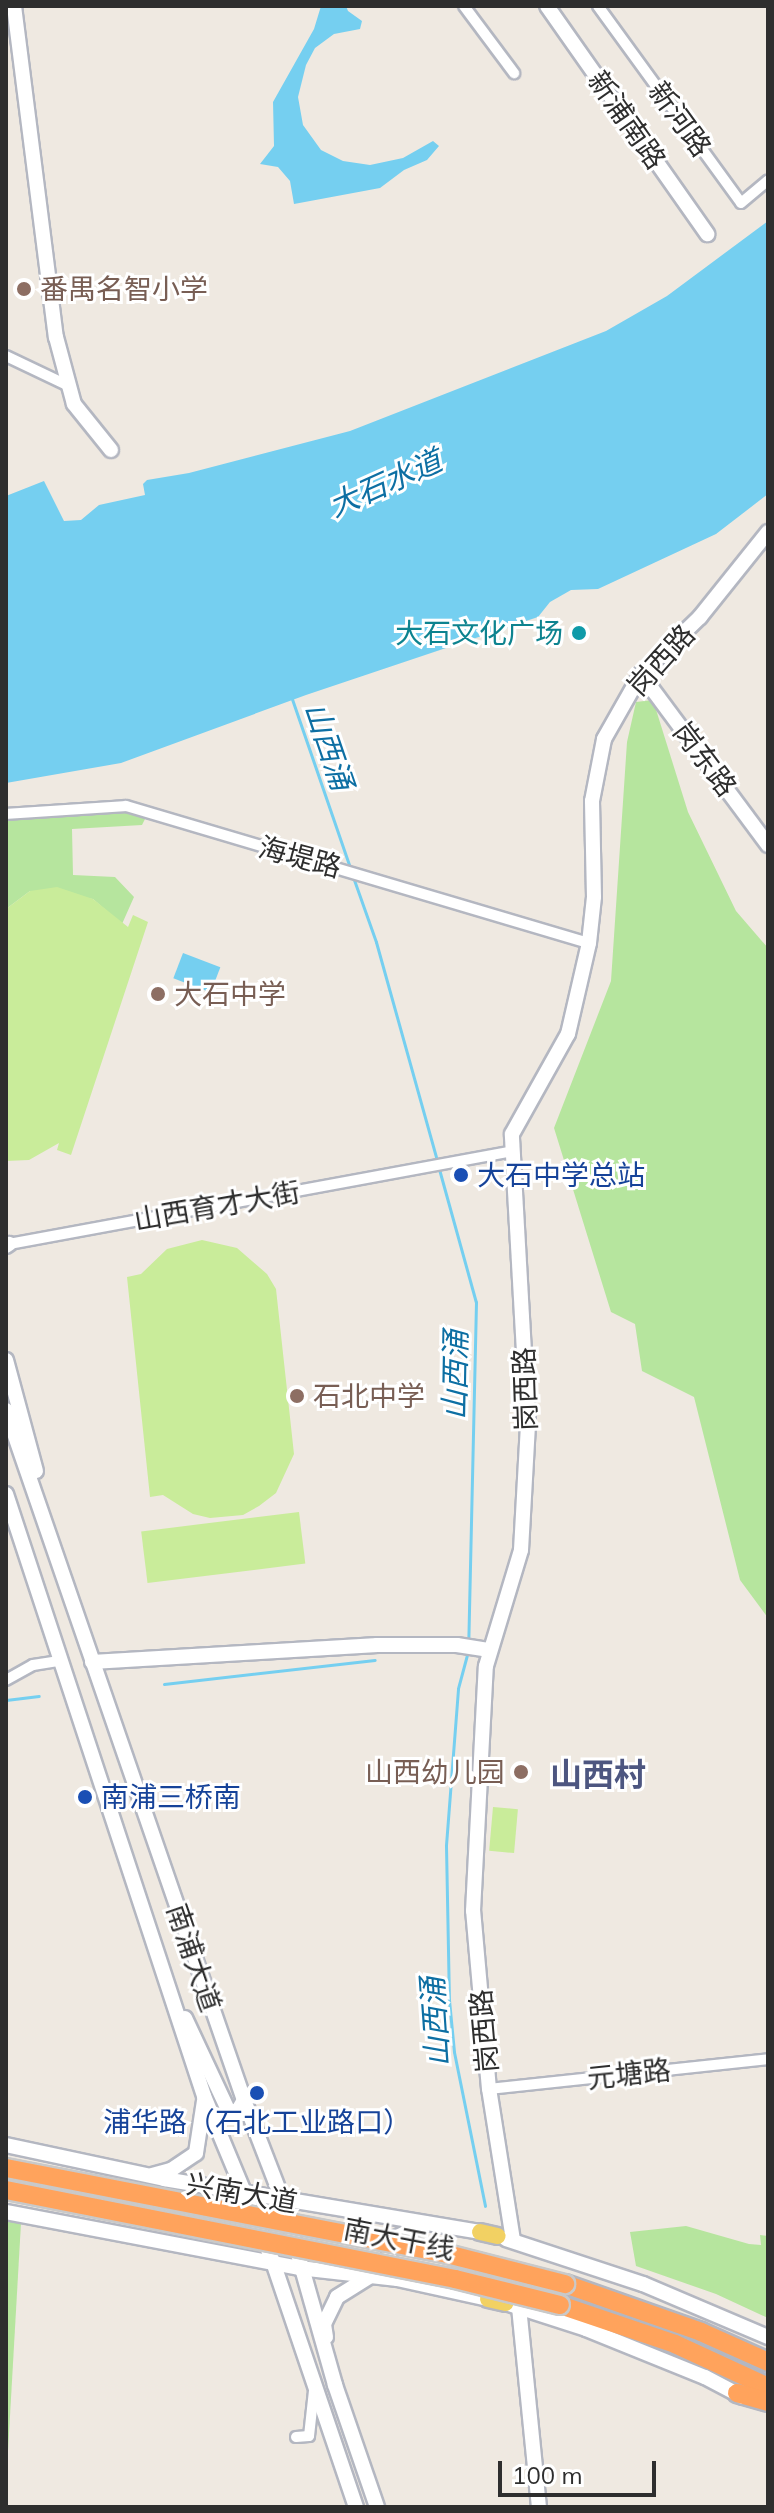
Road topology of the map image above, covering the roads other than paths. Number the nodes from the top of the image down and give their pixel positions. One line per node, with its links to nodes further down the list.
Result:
1 (14, 6): 9 (main road)
2 (464, 6): 5 (street)
3 (547, 6): 7 (main road, 新浦南路)
4 (598, 6): 6 (street, 新河路)
5 (514, 73)
6 (768, 180)
7 (707, 234)
8 (6, 356): 9 (street)
9 (67, 385): 10 (main road)
10 (111, 450)
11 (768, 532): 13 (main road)
12 (768, 546): 13 (main road)
13 (721, 591): 14 (main road, 岗西路)
14 (641, 674): 16 (main road, 岗东路); 17 (main road, 岗西路)
15 (6, 814): 17 (street, 海堤路)
16 (768, 845)
17 (589, 943): 18 (main road, 岗西路)
18 (513, 1151): 19 (street, 山西育才大街); 26 (main road, 岗西路)
19 (7, 1244)
20 (6, 1360): 25 (main road)
21 (6, 1410): 25 (main road, 南浦大道)
22 (6, 1494): 24 (main road, 南浦大道)
23 (6, 1512): 24 (main road)
24 (31, 1579): 27 (main road, 南浦大道)
25 (64, 1580): 28 (main road, 南浦大道)
26 (483, 1649): 28 (main road); 32 (main road, 岗西路)
27 (58, 1661): 29 (street); 30 (main road, 南浦大道)
28 (92, 1662): 34 (main road, 南浦大道)
29 (6, 1680)
30 (170, 1990): 33 (main road, 南浦大道); 34 (main road)
31 (768, 2059): 32 (street, 元塘路)
32 (489, 2089): 46 (main road, 岗西路)
33 (204, 2096): 38 (main road); 40 (main road, 南浦大道)
34 (244, 2100): 41 (main road, 南浦大道)
35 (6, 2145): 37 (main road, 兴南大道)
36 (6, 2168): 54 (highway, 南大干线, bridge)
37 (130, 2173): 38 (main road, 兴南大道); 45 (main road)
38 (148, 2176): 40 (main road, 兴南大道)
39 (6, 2190): 56 (highway, 南大干线, bridge)
40 (245, 2193): 41 (main road, 兴南大道); 47 (main road, 南浦大道)
41 (283, 2201): 43 (main road, 兴南大道); 48 (main road, 南浦大道)
42 (6, 2212): 45 (main road)
43 (426, 2223): 44 (main road, 兴南大道); 50 (main road)
44 (480, 2232): 46 (main road)
45 (122, 2235): 47 (main road)
46 (505, 2238): 53 (main road)
47 (273, 2262): 48 (main road); 57 (main road, 南浦大道)
48 (299, 2268): 49 (main road); 55 (main road, 南浦大道)
49 (372, 2276): 50 (main road); 55 (main road)
50 (397, 2279): 51 (main road)
51 (488, 2299): 52 (main road)
52 (512, 2305): 58 (main road); 64 (main road)
53 (768, 2337)
54 (768, 2362)
55 (335, 2385): 57 (main road); 63 (main road, 南浦大道)
56 (768, 2387)
57 (314, 2391): 61 (street); 62 (main road, 南浦大道)
58 (737, 2393): 59 (highway); 60 (main road)
59 (768, 2402)
60 (768, 2409)
61 (296, 2437)
62 (356, 2507)
63 (377, 2507)
64 (539, 2507)

